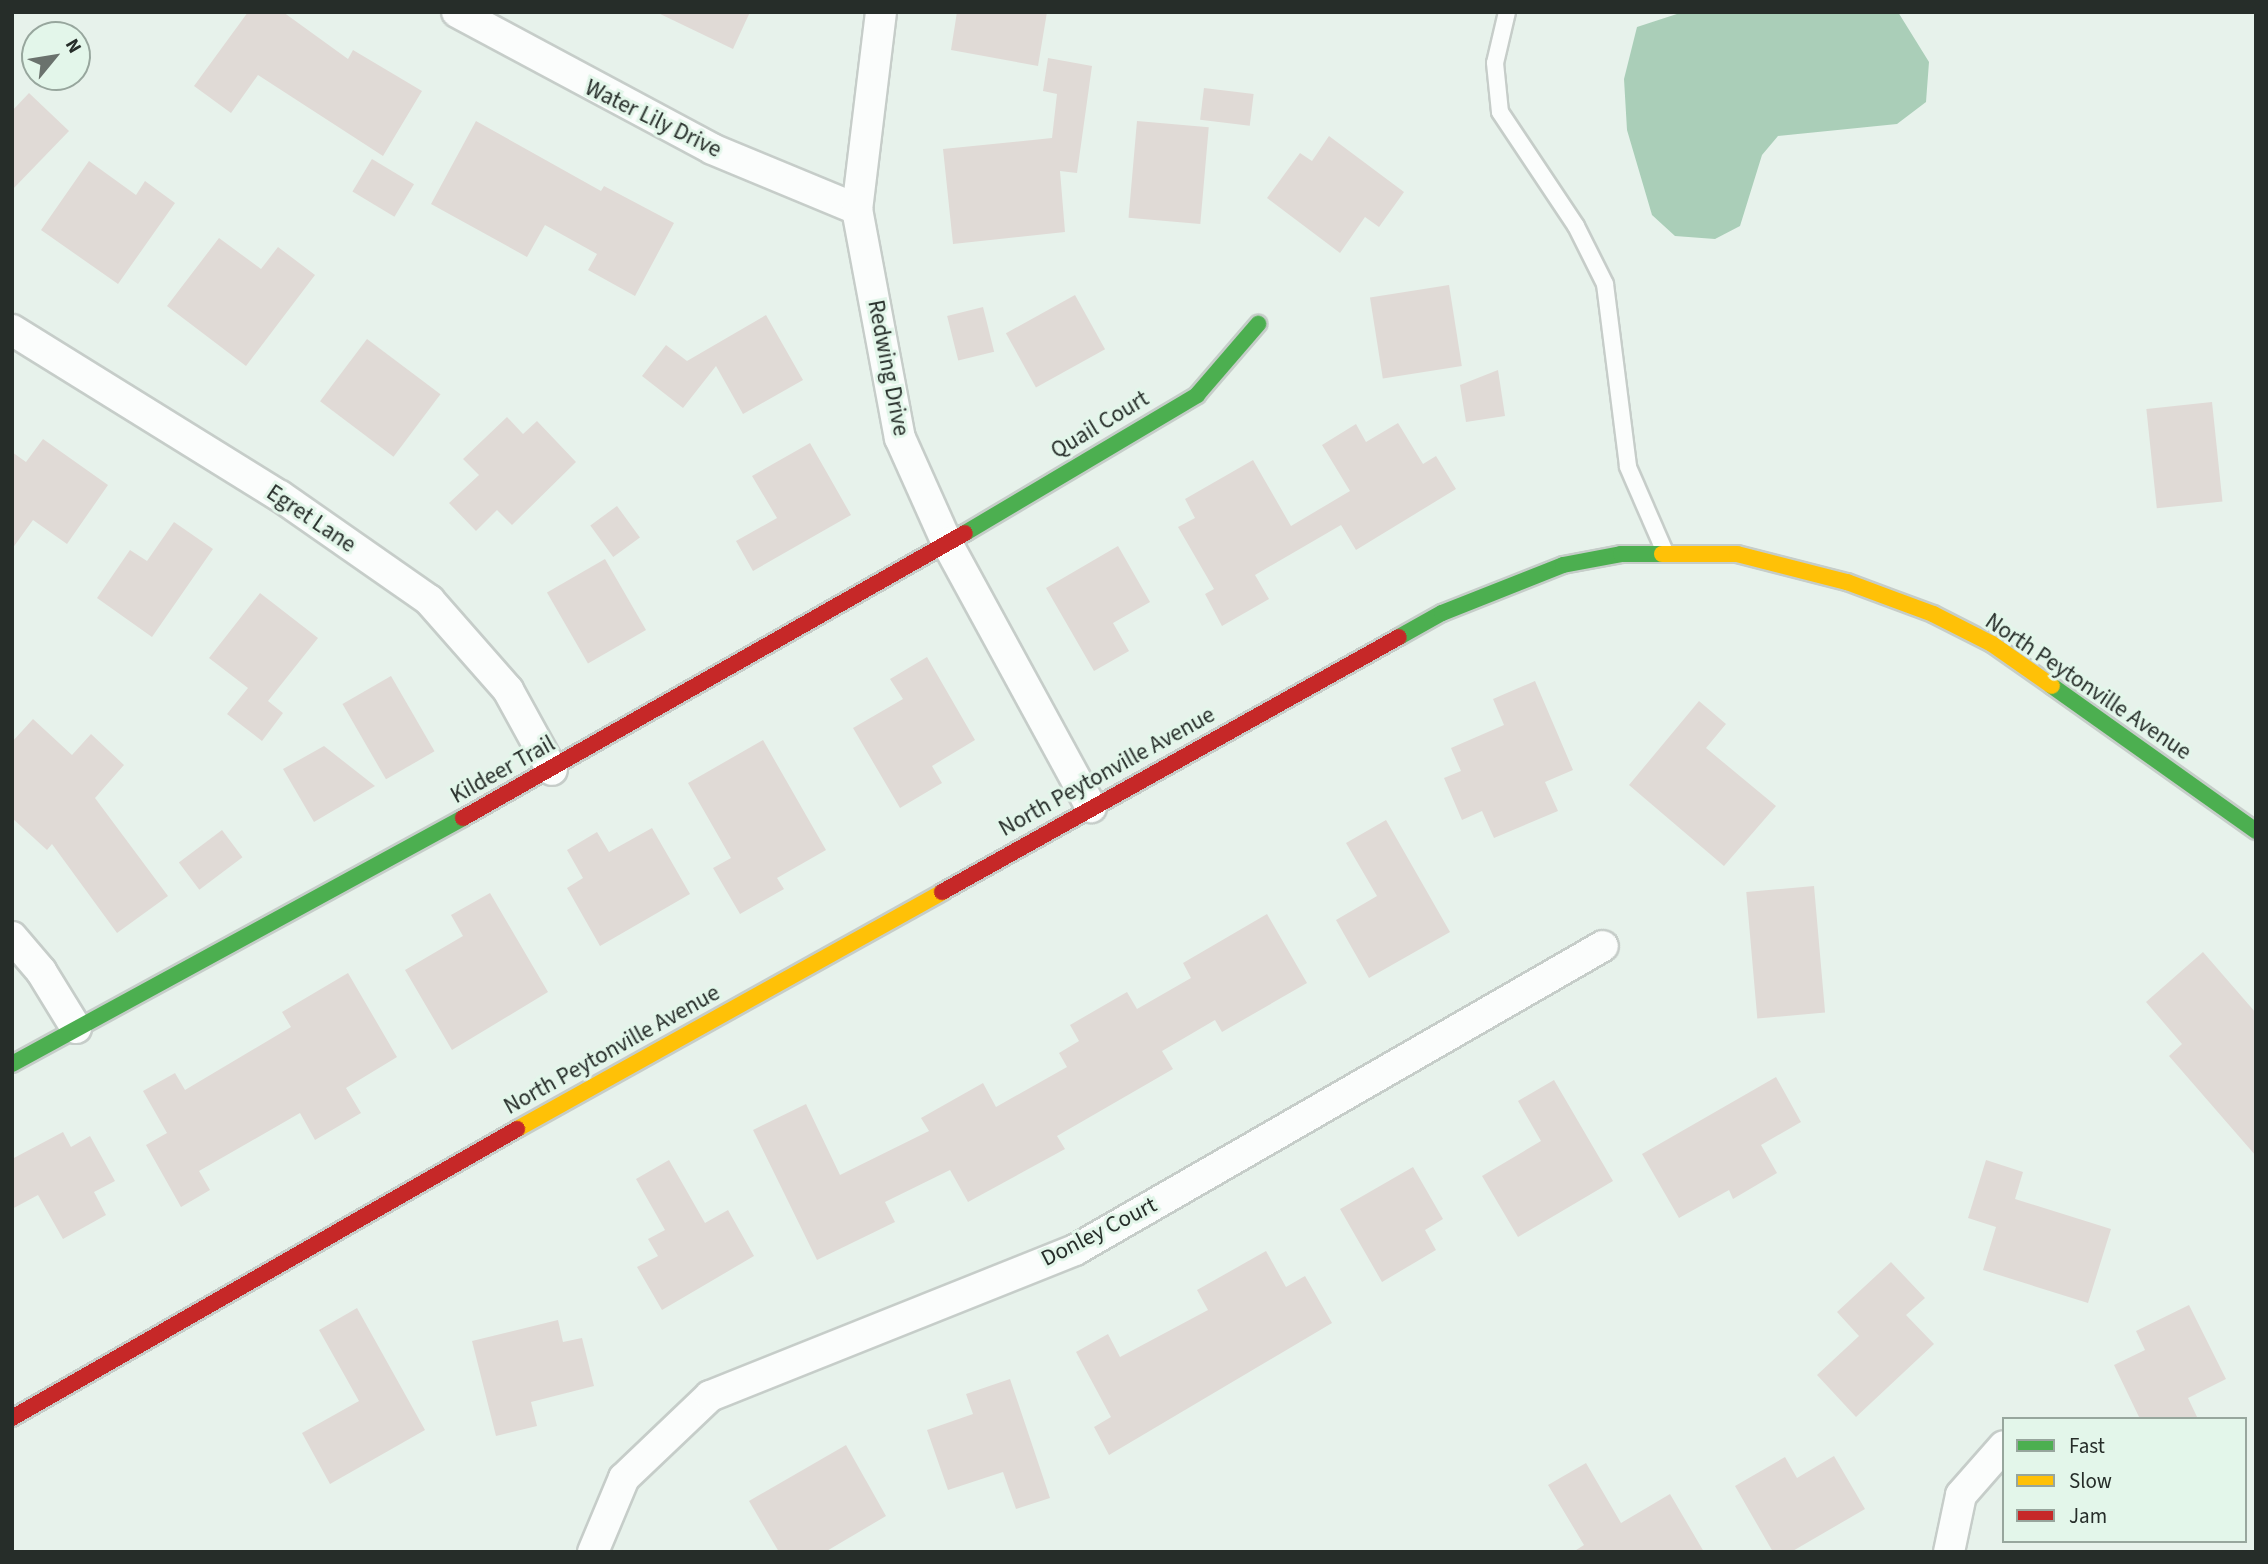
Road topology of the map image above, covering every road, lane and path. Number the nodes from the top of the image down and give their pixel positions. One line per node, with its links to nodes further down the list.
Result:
1 (457, 12): 4 (street, Water Lily Drive)
2 (881, 12): 4 (street, Redwing Drive)
3 (1507, 12): 8 (lane)
4 (858, 209): 7 (street, Redwing Drive)
5 (1258, 324): 7 (street, Quail Court)
6 (12, 330): 9 (street, Egret Lane)
7 (947, 543): 9 (street, Kildeer Trail); 10 (street, Redwing Drive)
8 (1665, 552): 10 (street, North Peytonville Avenue); 11 (street, North Peytonville Avenue)
9 (552, 770): 14 (street, Kildeer Trail)
10 (1091, 807): 16 (street, North Peytonville Avenue)
11 (2256, 831)
12 (12, 937): 14 (street)
13 (1602, 946): 18 (street, Donley Court)
14 (76, 1028): 15 (street, Kildeer Trail)
15 (12, 1064)
16 (12, 1418)
17 (2002, 1448): 19 (street)
18 (593, 1552)
19 (1950, 1552)

